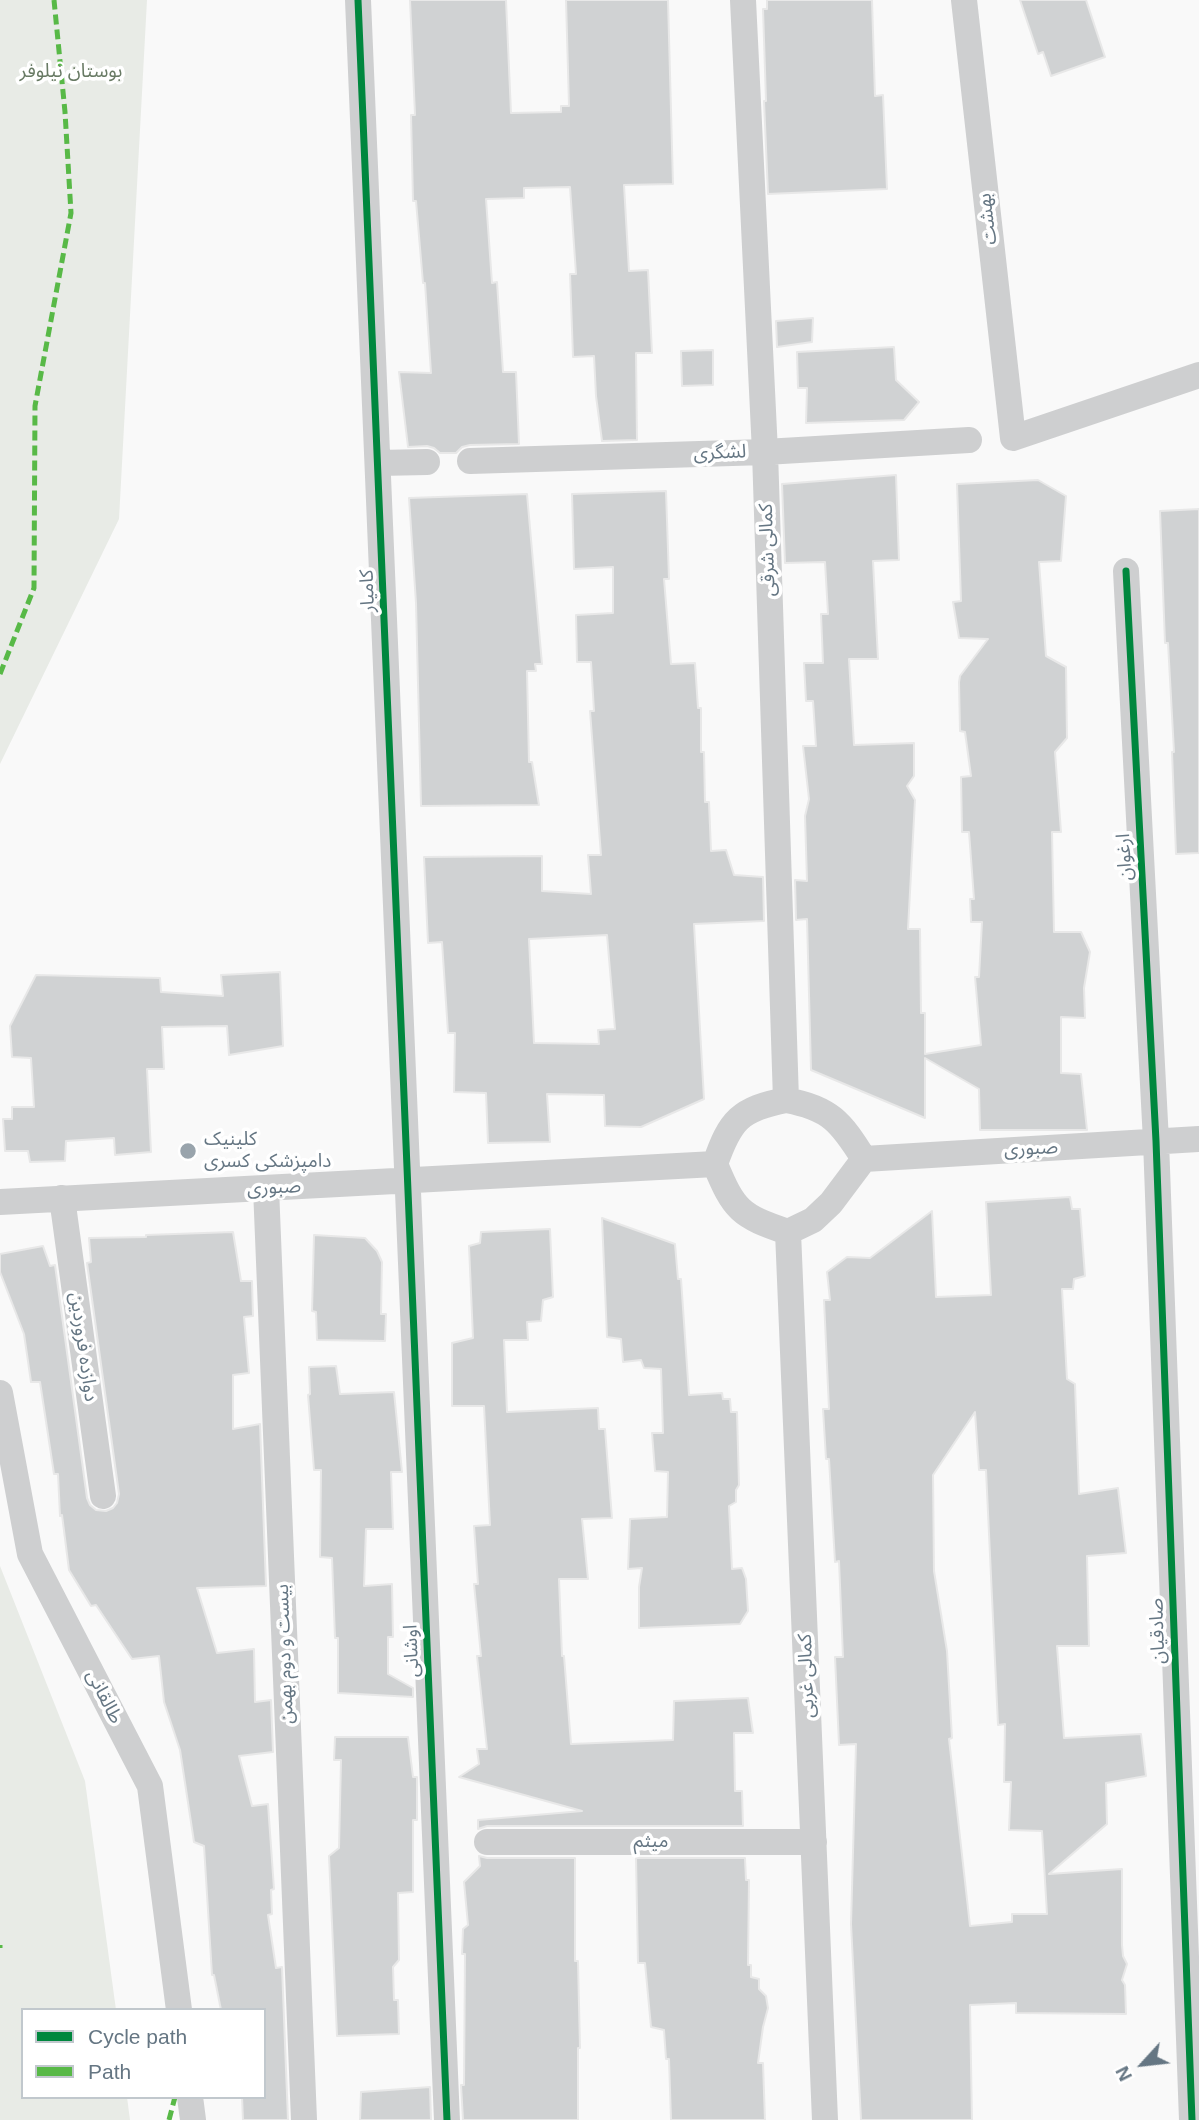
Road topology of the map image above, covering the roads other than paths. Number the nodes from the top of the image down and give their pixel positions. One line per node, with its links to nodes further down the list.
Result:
1 (358, 0): 9 (street, کامیار)
2 (743, 0): 6 (street, کمالی شرقی)
3 (964, 0): 4 (street, بهشت)
4 (1199, 375)
5 (969, 440): 6 (street, لشگری)
6 (765, 452): 7 (street, لشگری); 11 (street, کمالی شرقی)
7 (470, 461)
8 (427, 462): 9 (street)
9 (378, 463): 16 (street, کامیار)
10 (1126, 571): 13 (street, ارغوان)
11 (786, 1100): 14 (street); 15 (street)
12 (1199, 1139): 13 (street, صبوری)
13 (1156, 1141): 14 (street, صبوری); 31 (street, صادقیان)
14 (864, 1159): 20 (street)
15 (715, 1164): 16 (street, صبوری); 20 (street)
16 (409, 1181): 17 (street, صبوری); 29 (street, اوشانی)
17 (266, 1188): 18 (street, صبوری); 28 (street, بیست و دوم بهمن)
18 (62, 1199): 19 (street, صبوری); 22 (street, دوازده فروردین)
19 (0, 1202)
20 (788, 1232): 24 (street, کمالی غربی)
21 (0, 1393): 25 (street, طالقانی)
22 (103, 1496)
23 (487, 1842): 24 (street, میثم)
24 (814, 1842): 30 (street, کمالی غربی)
25 (178, 2008)
26 (190, 2099): 27 (street)
27 (192, 2120)
28 (304, 2120)
29 (447, 2120)
30 (825, 2120)
31 (1192, 2120)

